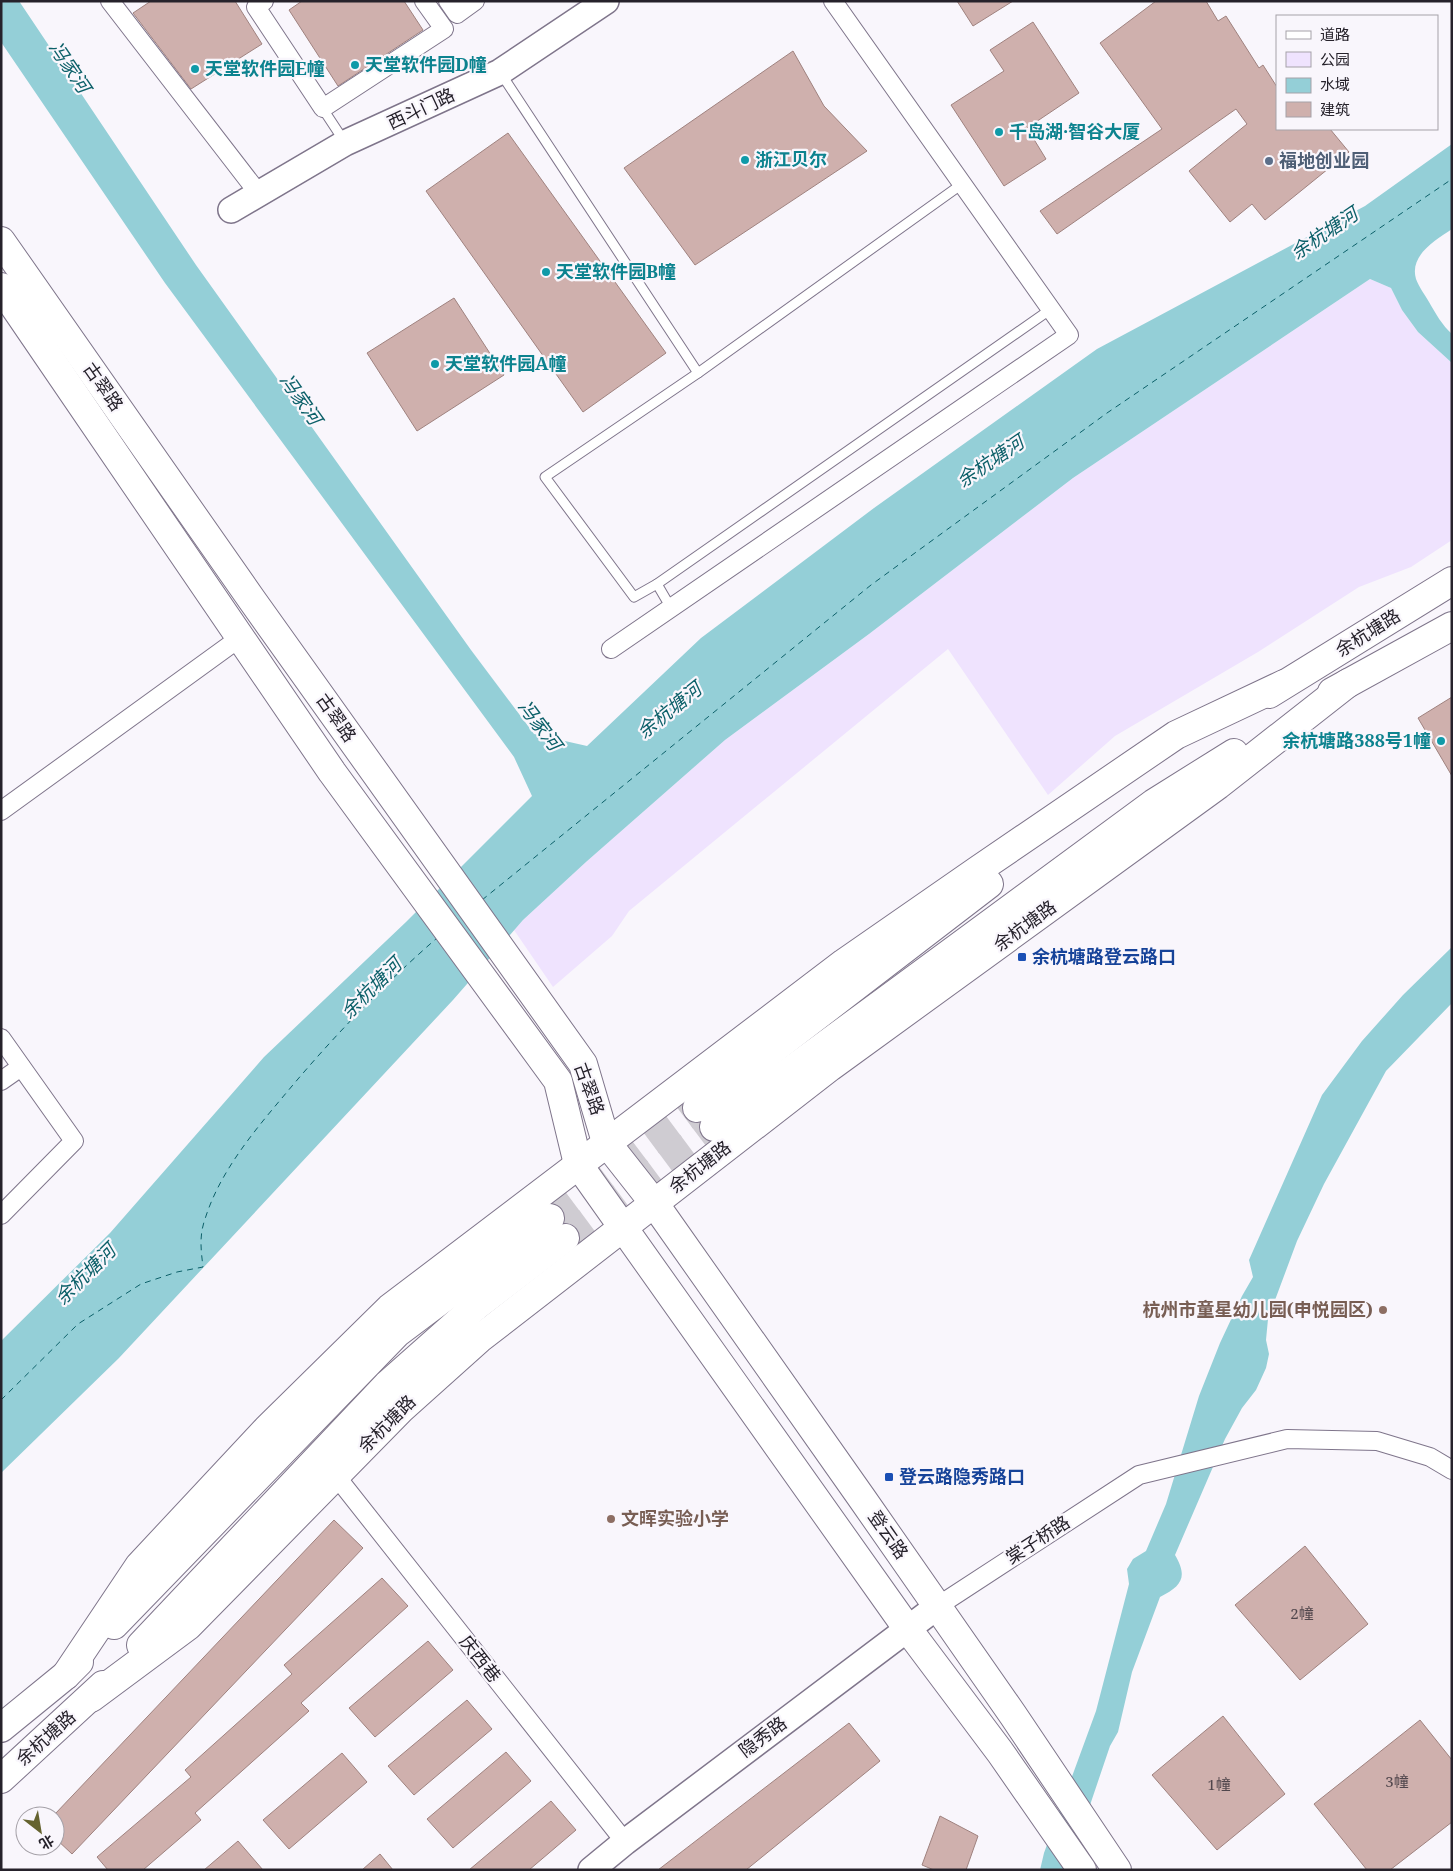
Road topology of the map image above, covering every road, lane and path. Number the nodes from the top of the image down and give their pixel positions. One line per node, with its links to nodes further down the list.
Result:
1 (110, 1): 13 (street)
2 (264, 1): 10 (street)
3 (424, 1): 10 (street)
4 (448, 1): 5 (street)
5 (476, 1)
6 (606, 1): 9 (street, 西斗门路)
7 (833, 1): 12 (street)
8 (275, 31): 10 (lane)
9 (500, 72): 11 (street, 西斗门路); 18 (lane)
10 (323, 108): 11 (lane)
11 (345, 143): 13 (street, 西斗门路)
12 (962, 184): 17 (street); 18 (lane)
13 (259, 194): 14 (street, 西斗门路)
14 (231, 210)
15 (3, 247): 31 (main road, 古翠路)
16 (1, 287): 23 (main road, 古翠路)
17 (1051, 309): 20 (lane); 21 (street)
18 (698, 373): 20 (lane)
19 (1452, 582): 26 (main road, 余杭塘路)
20 (657, 584): 21 (lane)
21 (671, 608): 24 (street)
22 (1452, 626): 25 (main road, 余杭塘路)
23 (241, 637): 27 (street); 32 (main road, 古翠路)
24 (611, 649)
25 (1348, 683): 26 (main road, 余杭塘路); 33 (main road, 余杭塘路)
26 (1284, 684): 31 (main road, 余杭塘路)
27 (1, 811)
28 (1, 1038): 29 (street)
29 (21, 1066): 30 (street); 34 (street)
30 (1, 1081)
31 (606, 1142): 32 (main road, 余杭塘路); 33 (main road, 古翠路)
32 (578, 1164): 35 (main road, 古翠路); 40 (main road, 余杭塘路)
33 (654, 1203): 35 (main road, 余杭塘路); 38 (main road, 登云路)
34 (1, 1215)
35 (624, 1227): 37 (main road, 余杭塘路); 39 (main road)
36 (1452, 1470): 38 (street, 棠子桥路)
37 (336, 1476): 41 (main road, 余杭塘路); 44 (street, 庆西巷)
38 (938, 1606): 39 (street, 隐秀路); 47 (main road, 登云路)
39 (907, 1628): 44 (street, 隐秀路); 45 (main road)
40 (66, 1675): 41 (main road, 余杭塘路); 42 (main road, 余杭塘路)
41 (91, 1698): 43 (main road, 余杭塘路)
42 (1, 1728)
43 (1, 1779)
44 (625, 1842): 46 (street, 隐秀路)
45 (1080, 1866)
46 (591, 1870)
47 (1117, 1870)

